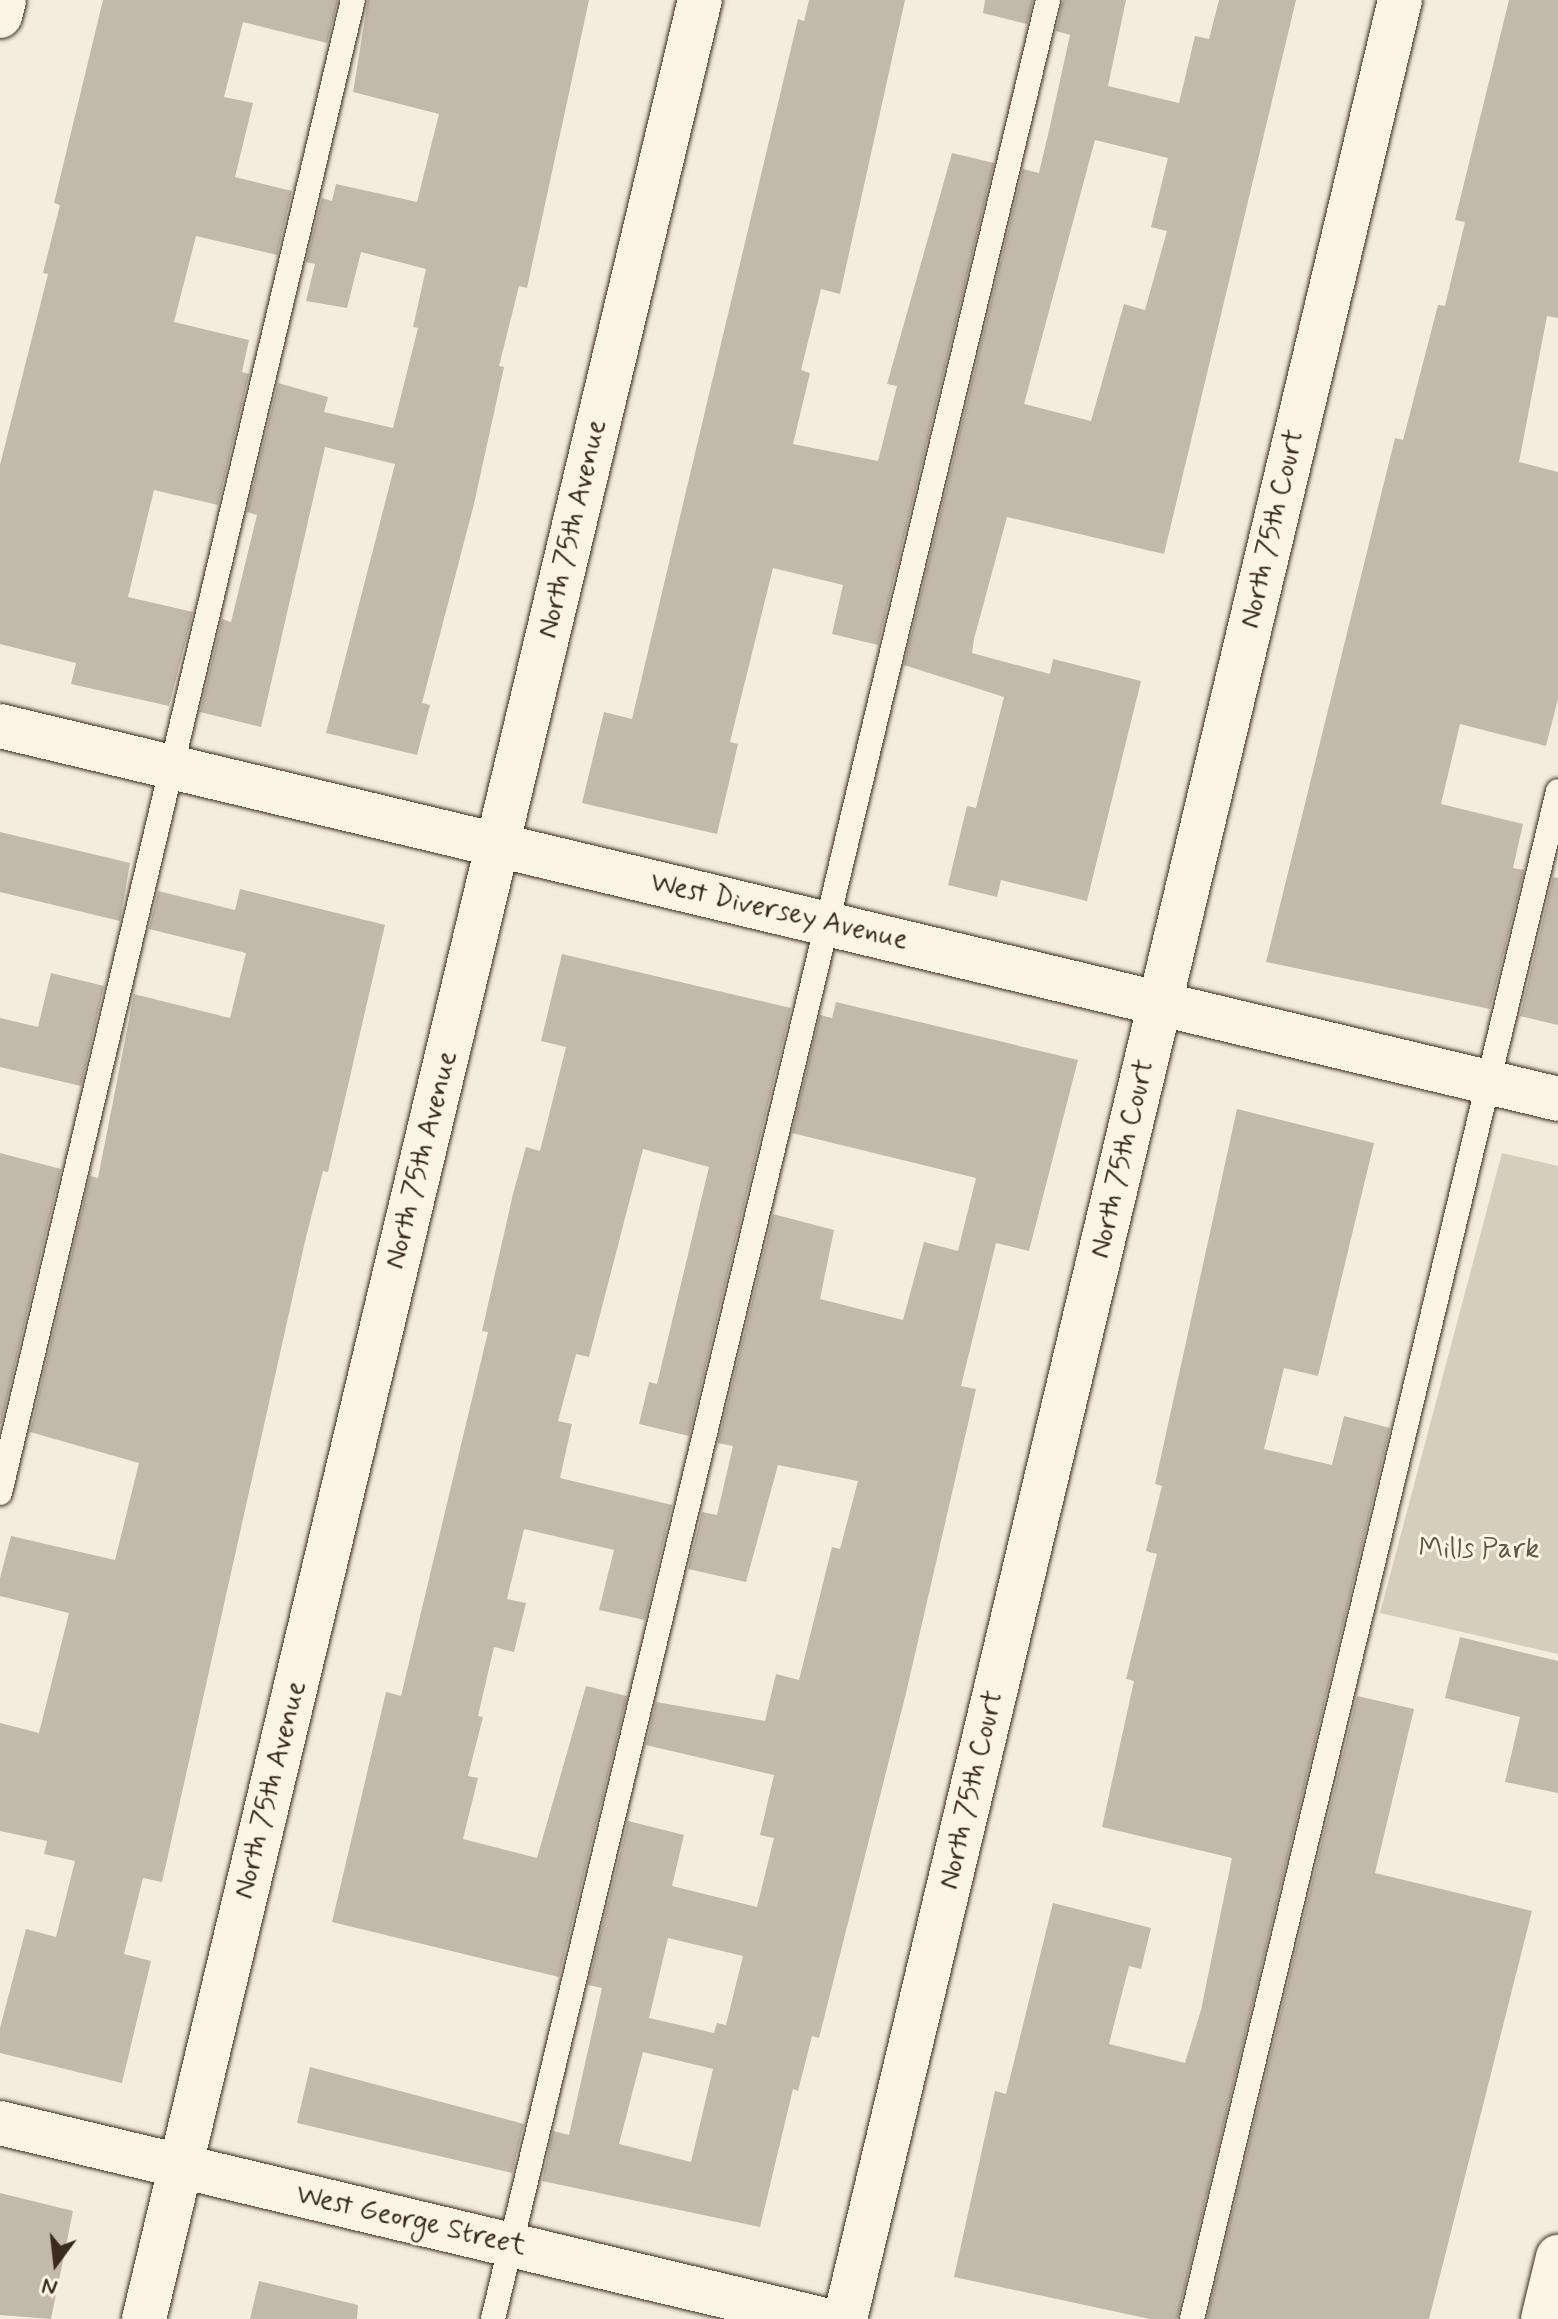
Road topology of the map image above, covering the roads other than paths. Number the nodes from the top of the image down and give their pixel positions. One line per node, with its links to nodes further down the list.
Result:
1 (4, 0): 6 (street)
2 (353, 0): 8 (lane)
3 (700, 0): 10 (street, North 75th Avenue)
4 (1048, 0): 11 (lane)
5 (1400, 0): 12 (street, North 75th Court)
6 (0, 16)
7 (0, 726): 8 (street, West Diversey Avenue)
8 (171, 767): 10 (street, West Diversey Avenue); 15 (lane)
9 (1558, 791): 13 (lane)
10 (498, 845): 11 (street, West Diversey Avenue); 17 (street, North 75th Avenue)
11 (829, 924): 12 (street, West Diversey Avenue); 18 (lane)
12 (1160, 1004): 13 (street, West Diversey Avenue); 23 (street, North 75th Court)
13 (1488, 1083): 14 (street, West Diversey Avenue); 24 (lane)
14 (1558, 1099)
15 (0, 1493)
16 (0, 2123): 17 (street, West George Street)
17 (180, 2167): 18 (street, West George Street); 20 (street, North 75th Avenue)
18 (511, 2245): 21 (lane); 22 (street, West George Street)
19 (1558, 2257): 25 (street)
20 (144, 2319)
21 (493, 2319)
22 (821, 2319)
23 (845, 2319)
24 (1192, 2319)
25 (1543, 2319)

